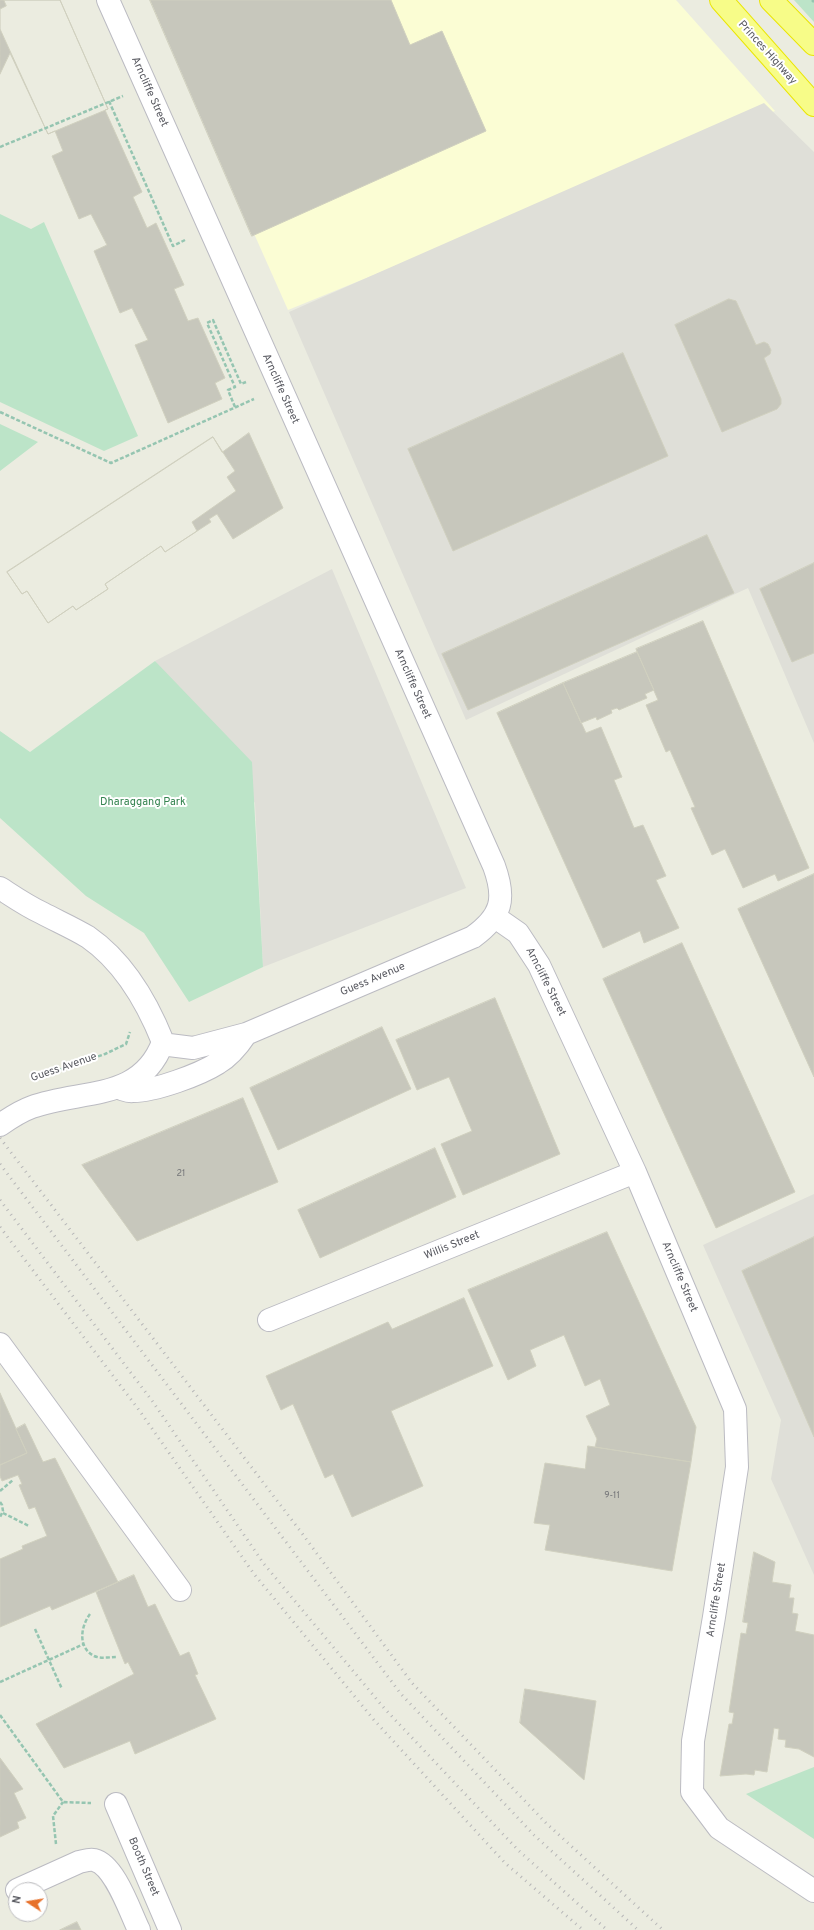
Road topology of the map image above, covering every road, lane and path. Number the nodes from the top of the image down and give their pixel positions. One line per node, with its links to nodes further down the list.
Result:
1 (108, 0): 15 (street, Arncliffe Street)
2 (721, 0): 7 (highway, Princes Highway)
3 (771, 0): 4 (highway)
4 (814, 44)
5 (124, 96): 6 (path)
6 (109, 101): 8 (path); 9 (path)
7 (814, 105)
8 (0, 147)
9 (185, 240)
10 (246, 382): 12 (path)
11 (254, 399): 12 (path)
12 (235, 407): 13 (path)
13 (0, 412)
14 (0, 888): 18 (street)
15 (495, 917): 17 (street, Guess Avenue); 22 (street, Arncliffe Street)
16 (129, 1027): 19 (path, Guess Avenue)
17 (246, 1034): 18 (street, Guess Avenue); 20 (street)
18 (163, 1042): 20 (street)
19 (39, 1076)
20 (118, 1088): 21 (street)
21 (0, 1125)
22 (635, 1172): 23 (street, Willis Street); 44 (street, Arncliffe Street)
23 (269, 1320)
24 (0, 1344): 31 (street)
25 (13, 1480): 26 (path)
26 (0, 1491)
27 (0, 1502): 28 (path)
28 (3, 1513): 29 (path); 30 (path)
29 (0, 1517)
30 (29, 1526)
31 (180, 1590)
32 (90, 1614): 34 (path)
33 (35, 1629): 36 (path)
34 (84, 1644): 35 (path); 36 (path)
35 (117, 1657)
36 (48, 1660): 37 (path); 38 (path)
37 (0, 1682)
38 (62, 1689)
39 (0, 1714): 40 (path)
40 (63, 1802): 41 (path); 42 (path)
41 (116, 1804): 46 (street, Booth Street)
42 (63, 1869): 43 (street); 45 (street)
43 (34, 1882)
44 (814, 1891)
45 (139, 1930)
46 (170, 1930)

